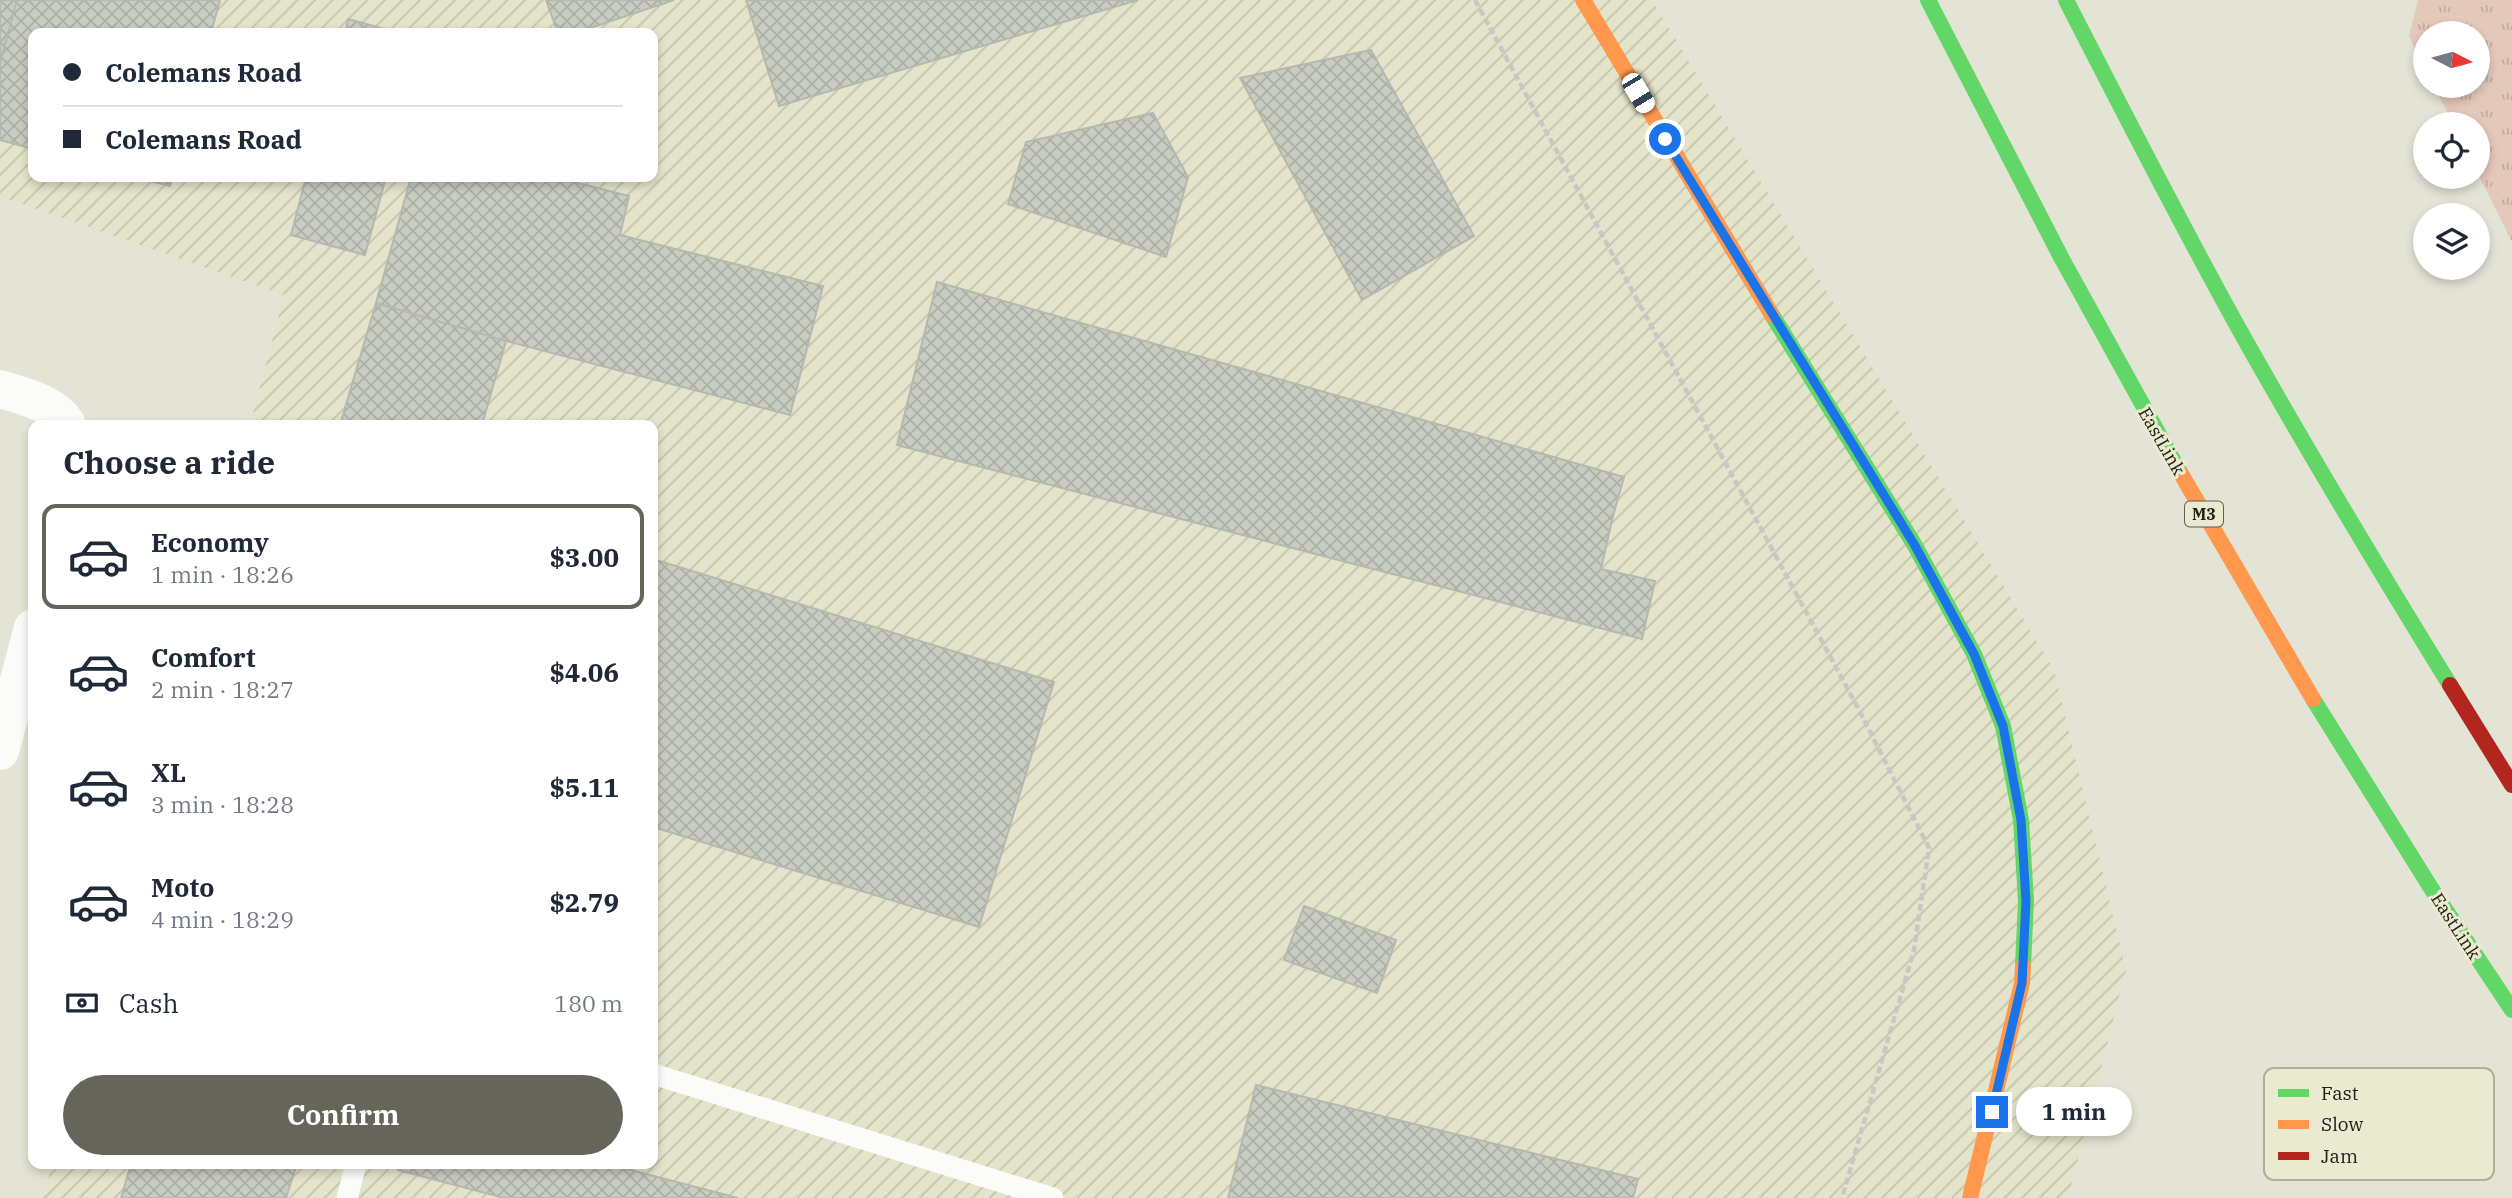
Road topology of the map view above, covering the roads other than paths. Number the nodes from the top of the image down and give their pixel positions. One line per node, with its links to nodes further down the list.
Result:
1 (1583, 0): 14 (main road)
2 (1928, 0): 9 (main road, EastLink / M3)
3 (2066, 0): 8 (main road)
4 (0, 389): 5 (street)
5 (64, 420)
6 (28, 647): 7 (street)
7 (0, 751)
8 (2512, 785)
9 (2512, 1010)
10 (658, 1076): 13 (lane)
11 (355, 1169): 12 (lane)
12 (347, 1198)
13 (1053, 1198)
14 (1970, 1198)

